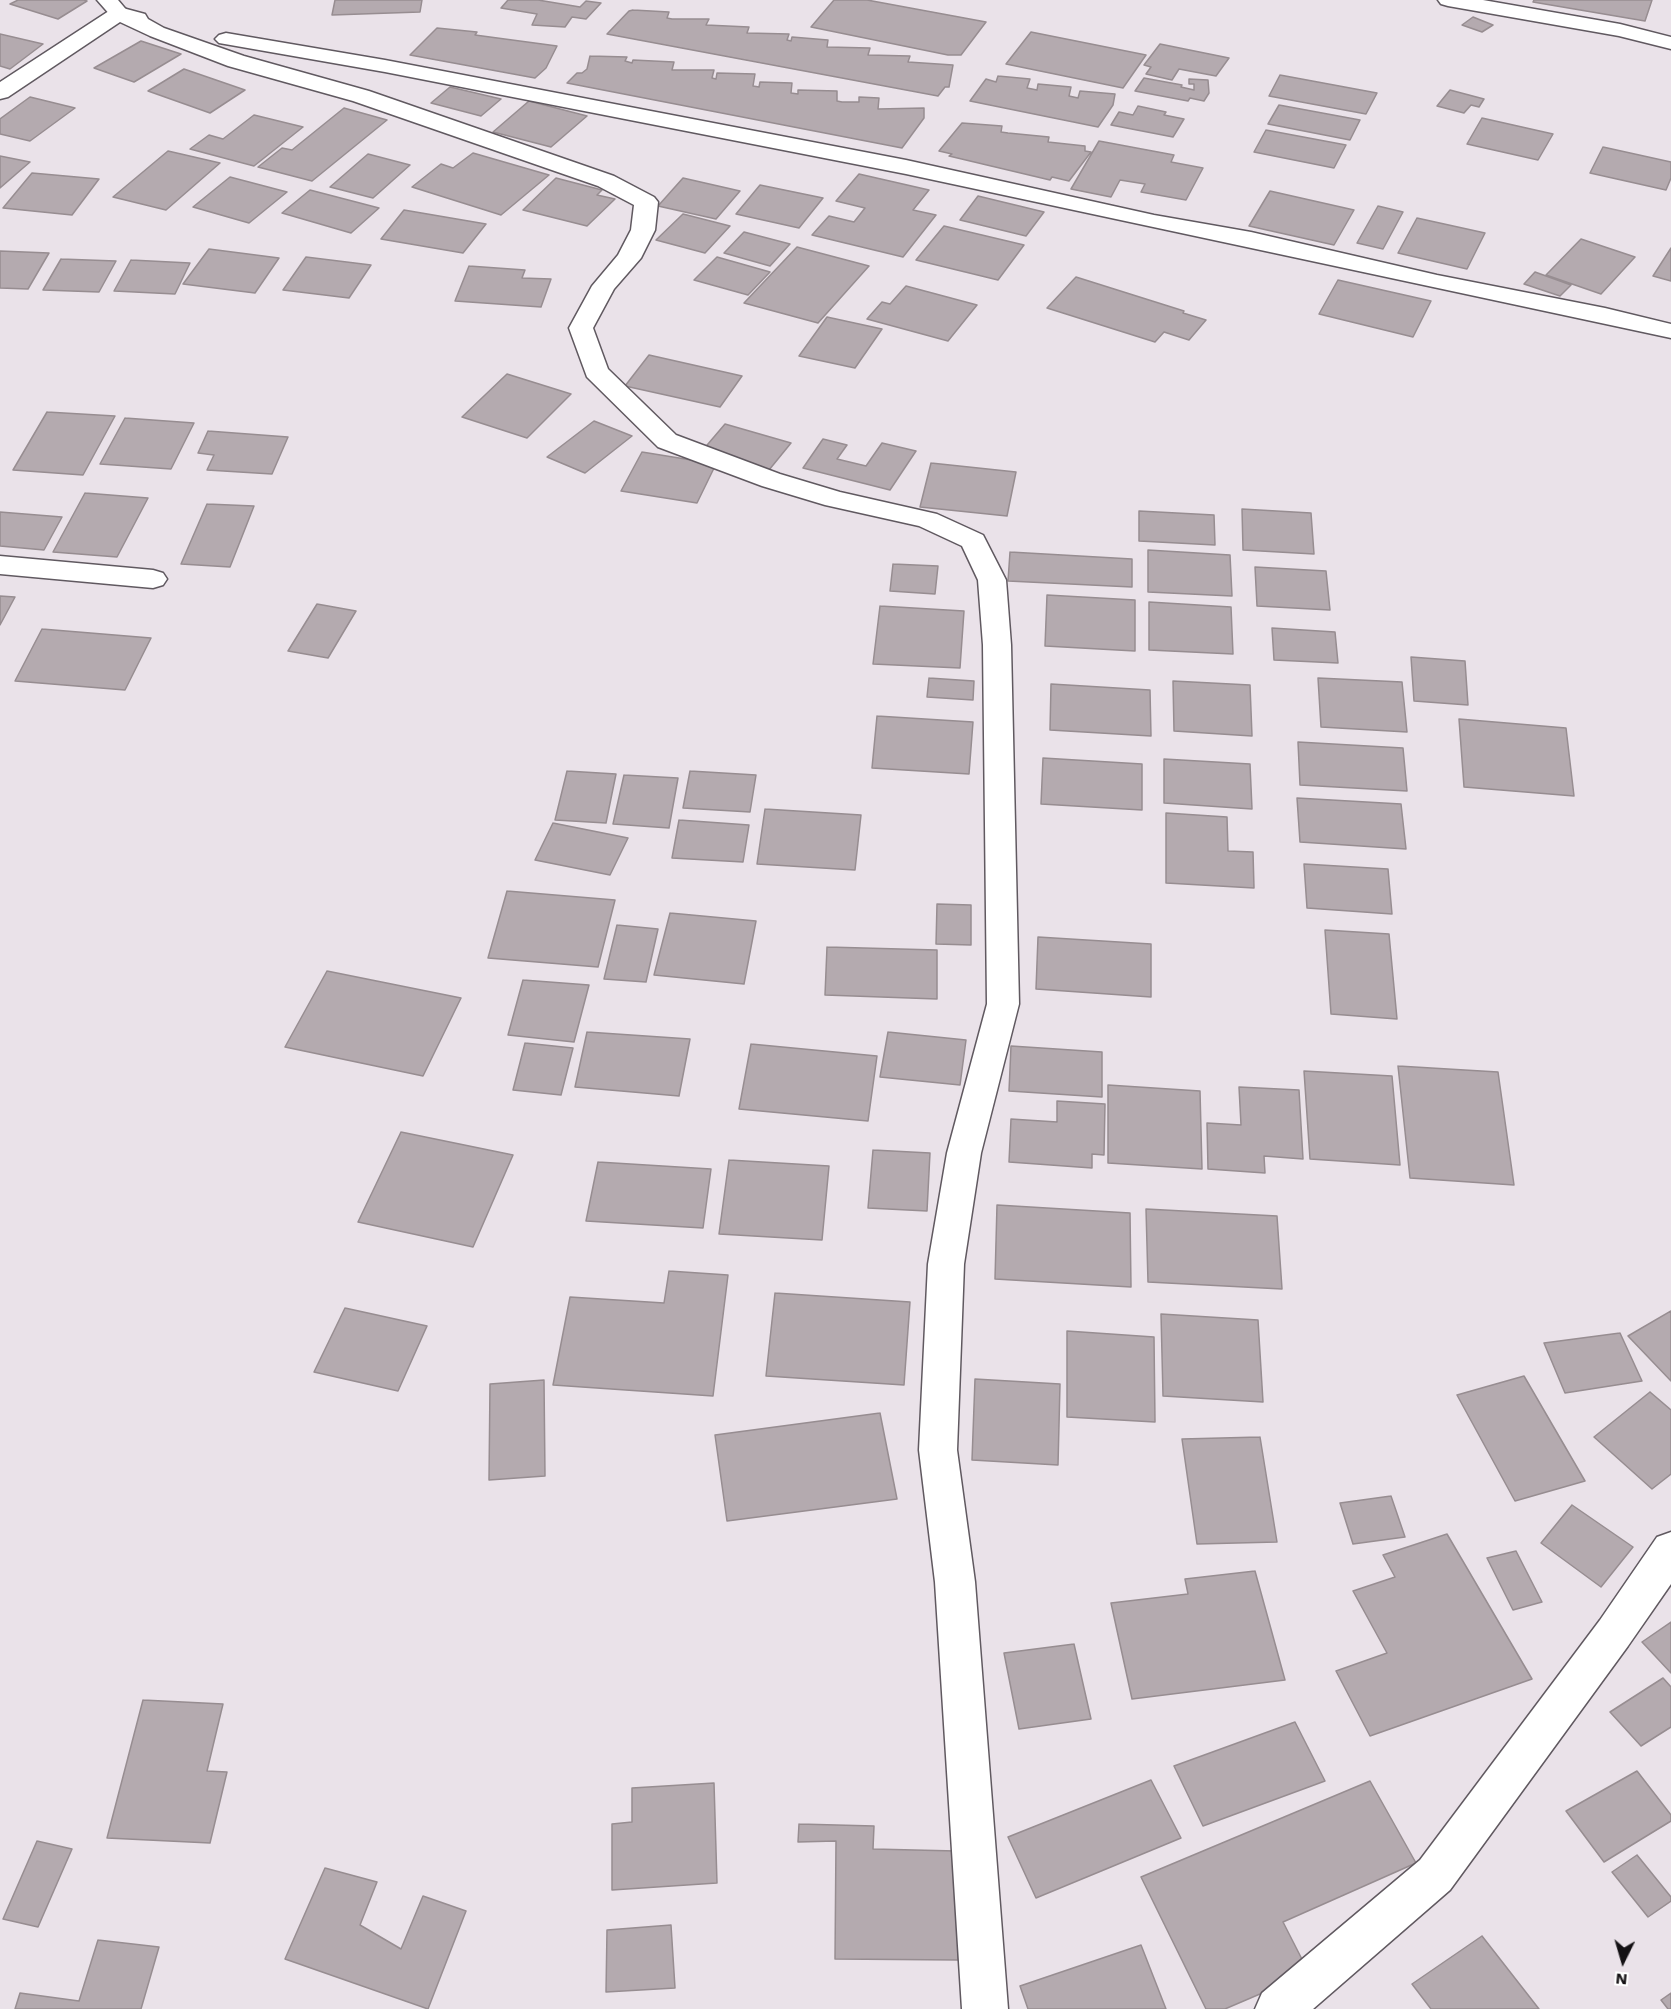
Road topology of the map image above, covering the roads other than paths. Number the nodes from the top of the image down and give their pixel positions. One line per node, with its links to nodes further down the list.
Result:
1 (1448, 0): 3 (street)
2 (113, 7): 4 (street); 5 (street); 9 (street)
3 (1671, 43)
4 (0, 92)
5 (1671, 331)
6 (0, 565): 7 (street)
7 (153, 579)
8 (1671, 1550): 10 (street)
9 (986, 2009)
10 (1278, 2009)

